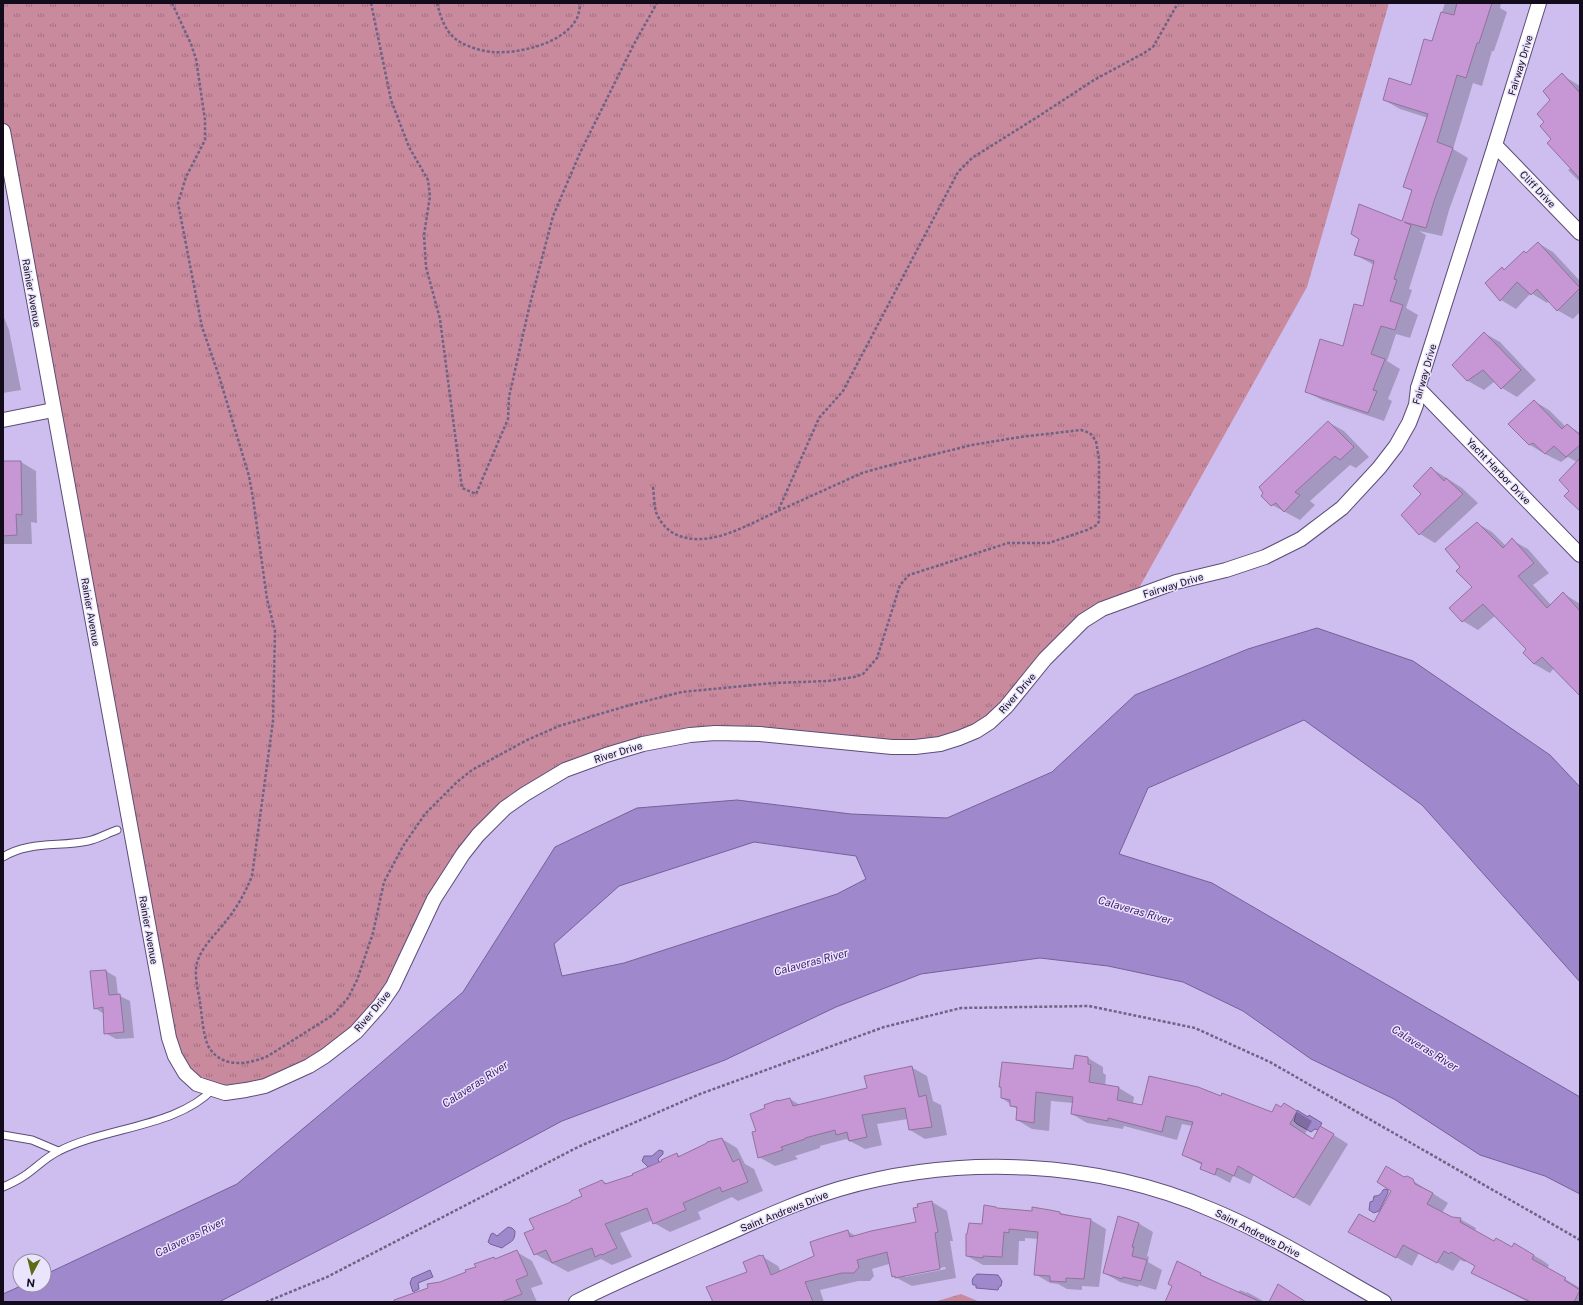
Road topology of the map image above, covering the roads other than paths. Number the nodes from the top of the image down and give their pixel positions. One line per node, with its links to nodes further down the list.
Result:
1 (1539, 3): 3 (street, Fairway Drive)
2 (3, 131): 6 (street, Rainier Avenue)
3 (1496, 145): 4 (street, Cliff Drive); 5 (street, Fairway Drive)
4 (1580, 233)
5 (1418, 388): 8 (street, Yacht Harbor Drive); 9 (street, Fairway Drive)
6 (53, 410): 7 (street); 12 (street, Rainier Avenue)
7 (3, 420)
8 (1580, 555)
9 (1134, 598): 13 (street, River Drive)
10 (117, 830): 11 (lane)
11 (3, 857)
12 (198, 1084): 13 (street, River Drive)
13 (213, 1089): 15 (lane)
14 (3, 1135): 15 (lane)
15 (58, 1151): 16 (lane)
16 (3, 1188)
17 (576, 1302): 18 (street, Saint Andrews Drive)
18 (1384, 1302)

